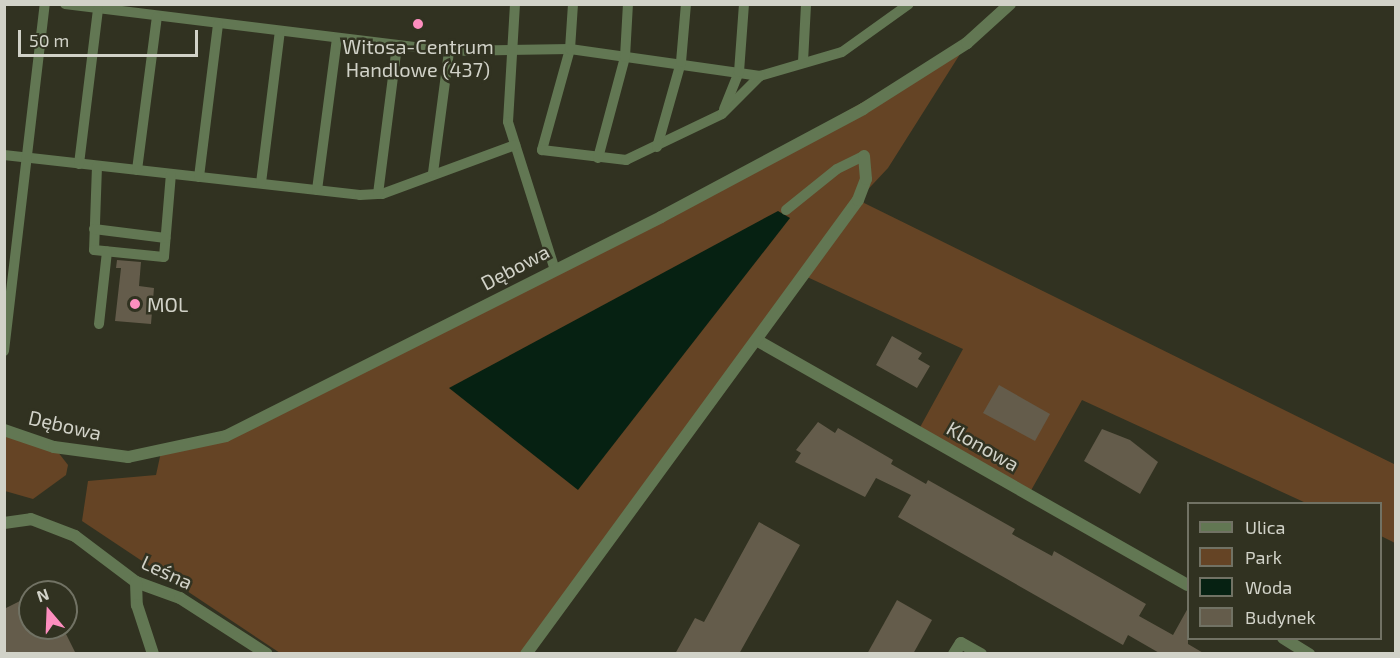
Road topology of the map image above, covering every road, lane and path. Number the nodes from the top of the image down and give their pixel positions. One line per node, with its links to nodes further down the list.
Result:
1 (45, 4): 30 (lane)
2 (65, 4): 11 (lane)
3 (515, 4): 18 (lane)
4 (573, 4): 17 (lane)
5 (628, 4): 20 (lane)
6 (686, 4): 21 (lane)
7 (744, 4): 23 (lane)
8 (806, 4): 22 (lane)
9 (909, 4): 22 (lane)
10 (1010, 4): 45 (street, Dębowa)
11 (98, 9): 12 (lane); 32 (lane)
12 (157, 16): 13 (lane); 34 (lane)
13 (218, 24): 14 (lane); 37 (lane)
14 (280, 31): 15 (lane); 38 (lane)
15 (336, 38): 16 (lane); 39 (lane)
16 (397, 45): 19 (lane); 40 (lane)
17 (570, 49): 18 (lane); 20 (lane); 31 (lane)
18 (511, 50): 19 (lane); 26 (lane)
19 (449, 51): 35 (lane)
20 (625, 57): 21 (lane); 31 (lane)
21 (681, 62): 23 (lane); 27 (lane)
22 (803, 62): 24 (lane)
23 (739, 72): 24 (lane); 25 (lane)
24 (760, 76): 25 (lane)
25 (722, 114): 27 (lane)
26 (515, 145): 35 (lane); 45 (lane)
27 (657, 147): 31 (lane)
28 (4, 155): 30 (lane)
29 (864, 156): 41 (lane); 47 (street)
30 (27, 158): 32 (lane); 48 (lane)
31 (598, 158)
32 (79, 164): 33 (lane)
33 (97, 165): 34 (lane); 42 (lane)
34 (138, 170): 36 (lane)
35 (433, 173): 40 (lane)
36 (171, 174): 37 (lane); 43 (lane)
37 (199, 177): 38 (lane)
38 (261, 183): 39 (lane)
39 (316, 190): 40 (lane)
40 (378, 194)
41 (786, 210)
42 (94, 229): 43 (lane); 44 (lane)
43 (165, 238): 44 (lane)
44 (107, 251): 46 (lane)
45 (554, 267): 49 (street, Dębowa)
46 (99, 324)
47 (758, 340): 52 (street, Klonowa); 54 (street)
48 (4, 351)
49 (4, 430)
50 (4, 523): 51 (street, Leśna)
51 (136, 582): 55 (street); 56 (street, Leśna)
52 (1187, 584)
53 (1285, 640): 60 (street)
54 (529, 650): 57 (street)
55 (153, 654)
56 (267, 654)
57 (544, 654)
58 (954, 654): 59 (street)
59 (981, 654)
60 (1309, 654)

